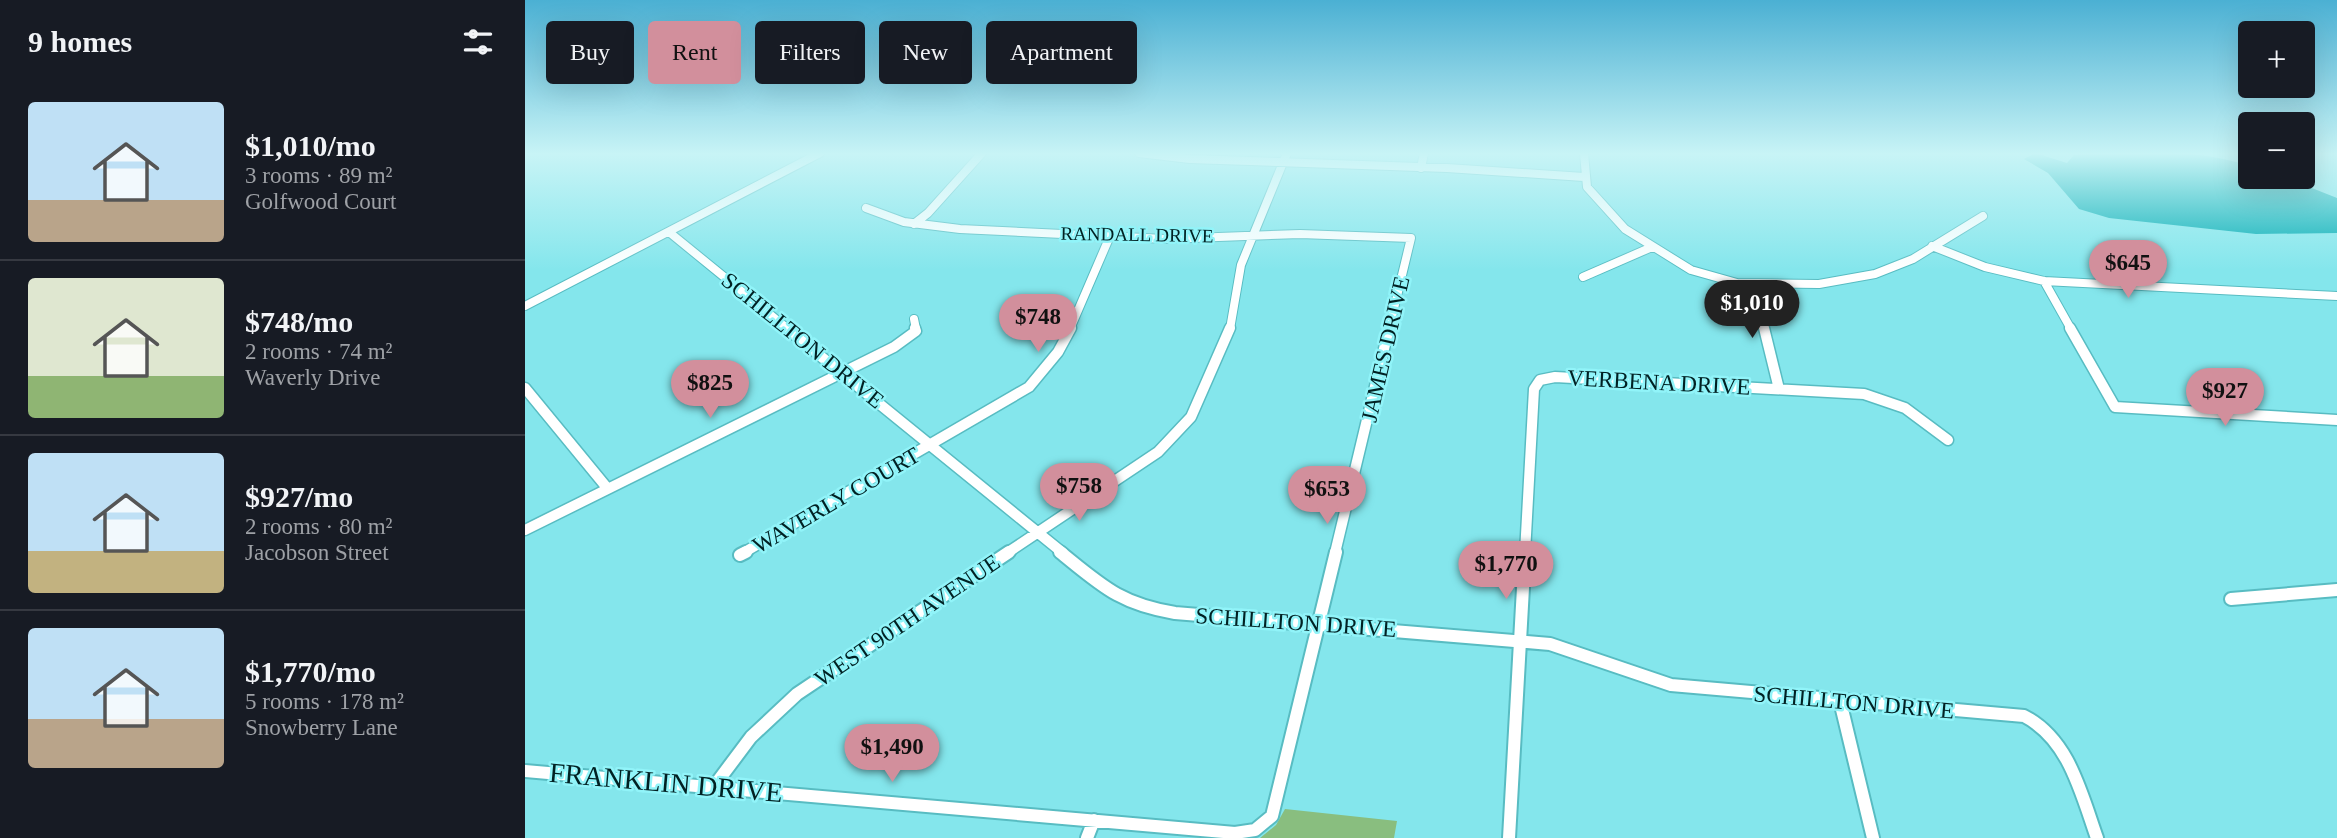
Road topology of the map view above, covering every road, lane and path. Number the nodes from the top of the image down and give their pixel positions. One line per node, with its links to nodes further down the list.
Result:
1 (745, 192): 8 (street)
2 (945, 192): 7 (street)
3 (1271, 192): 9 (street, WEST 90TH AVENUE)
4 (1591, 192): 13 (street)
5 (866, 208): 7 (street, RANDALL DRIVE)
6 (1983, 216): 12 (street)
7 (914, 224): 10 (street, RANDALL DRIVE)
8 (669, 232): 18 (street); 20 (street, SCHILLTON DRIVE)
9 (1254, 234): 10 (street, RANDALL DRIVE); 11 (street, RANDALL DRIVE); 28 (street, WEST 90TH AVENUE)
10 (1110, 236): 25 (street, WAVERLY COURT)
11 (1411, 238): 32 (street, JAMES DRIVE)
12 (1931, 246): 15 (street); 16 (street)
13 (1652, 247): 14 (street); 16 (street)
14 (1583, 277)
15 (2044, 281): 17 (street); 23 (street)
16 (1753, 285): 22 (street)
17 (2337, 296)
18 (525, 306)
19 (914, 319): 20 (street)
20 (842, 372): 25 (street, SCHILLTON DRIVE); 26 (street)
21 (525, 388): 26 (street)
22 (1779, 389): 24 (street, VERBENA DRIVE); 33 (street, VERBENA DRIVE)
23 (2337, 419)
24 (1948, 440)
25 (932, 446): 28 (street, SCHILLTON DRIVE); 29 (street, WAVERLY COURT)
26 (608, 489): 27 (street)
27 (525, 530)
28 (1036, 533): 32 (street, SCHILLTON DRIVE); 36 (street, WEST 90TH AVENUE)
29 (740, 555)
30 (2337, 590): 31 (street)
31 (2231, 599)
32 (1320, 624): 33 (street, SCHILLTON DRIVE); 38 (street, JAMES DRIVE)
33 (1520, 641): 34 (street, SCHILLTON DRIVE); 40 (street)
34 (1840, 701): 41 (street); 42 (street, SCHILLTON DRIVE)
35 (525, 771): 36 (street, FRANKLIN DRIVE)
36 (715, 785): 37 (street, FRANKLIN DRIVE)
37 (1094, 820): 38 (street, FRANKLIN DRIVE); 39 (street)
38 (1265, 825)
39 (1087, 838)
40 (1509, 838)
41 (1873, 838)
42 (2097, 838)

